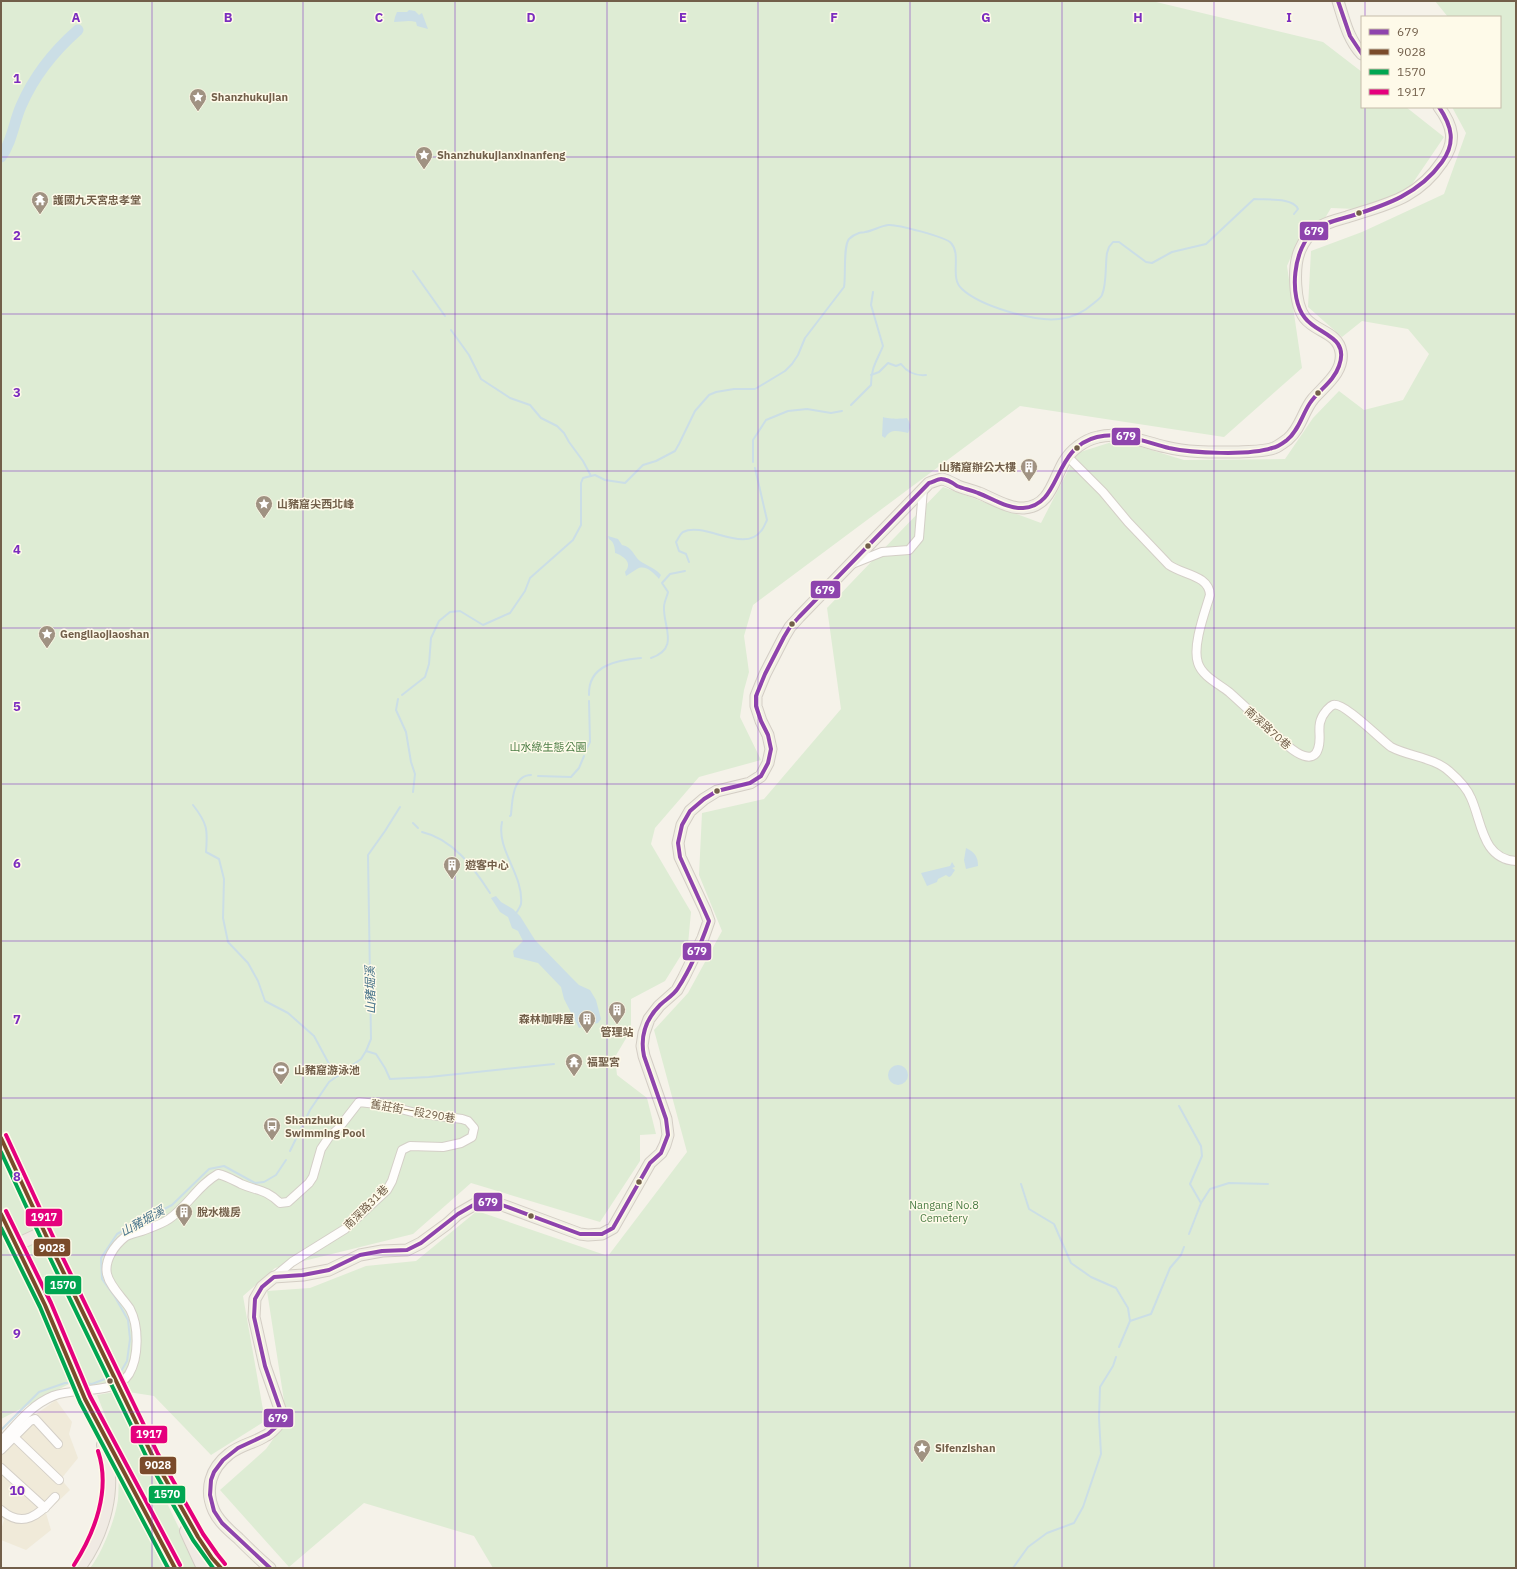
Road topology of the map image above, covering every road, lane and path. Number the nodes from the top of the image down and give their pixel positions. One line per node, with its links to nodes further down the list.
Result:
1 (1338, 1): 2 (main road)
2 (1361, 53)
3 (1440, 108): 4 (main road)
4 (1068, 457): 5 (main road); 7 (street, 南深路70巷)
5 (923, 489): 6 (main road); 6 (street)
6 (848, 566): 13 (main road)
7 (1516, 861)
8 (448, 1145): 13 (street, 南深路31巷); 16 (street, 舊莊街一段290巷)
9 (35, 1211): 11 (highway)
10 (8, 1229): 12 (highway)
11 (44, 1232): 12 (highway); 19 (highway, bridge)
12 (16, 1245): 14 (highway, bridge)
13 (274, 1277): 29 (main road)
14 (85, 1398): 25 (highway); 26 (highway)
15 (14, 1437): 17 (street); 18 (street); 21 (street)
16 (1, 1441)
17 (58, 1444)
18 (1, 1450)
19 (152, 1457): 27 (highway); 28 (highway)
20 (1, 1468): 23 (street)
21 (59, 1480)
22 (55, 1497): 23 (street)
23 (45, 1508): 24 (street)
24 (1, 1510)
25 (79, 1568)
26 (175, 1568)
27 (203, 1568)
28 (222, 1568)
29 (270, 1568)

